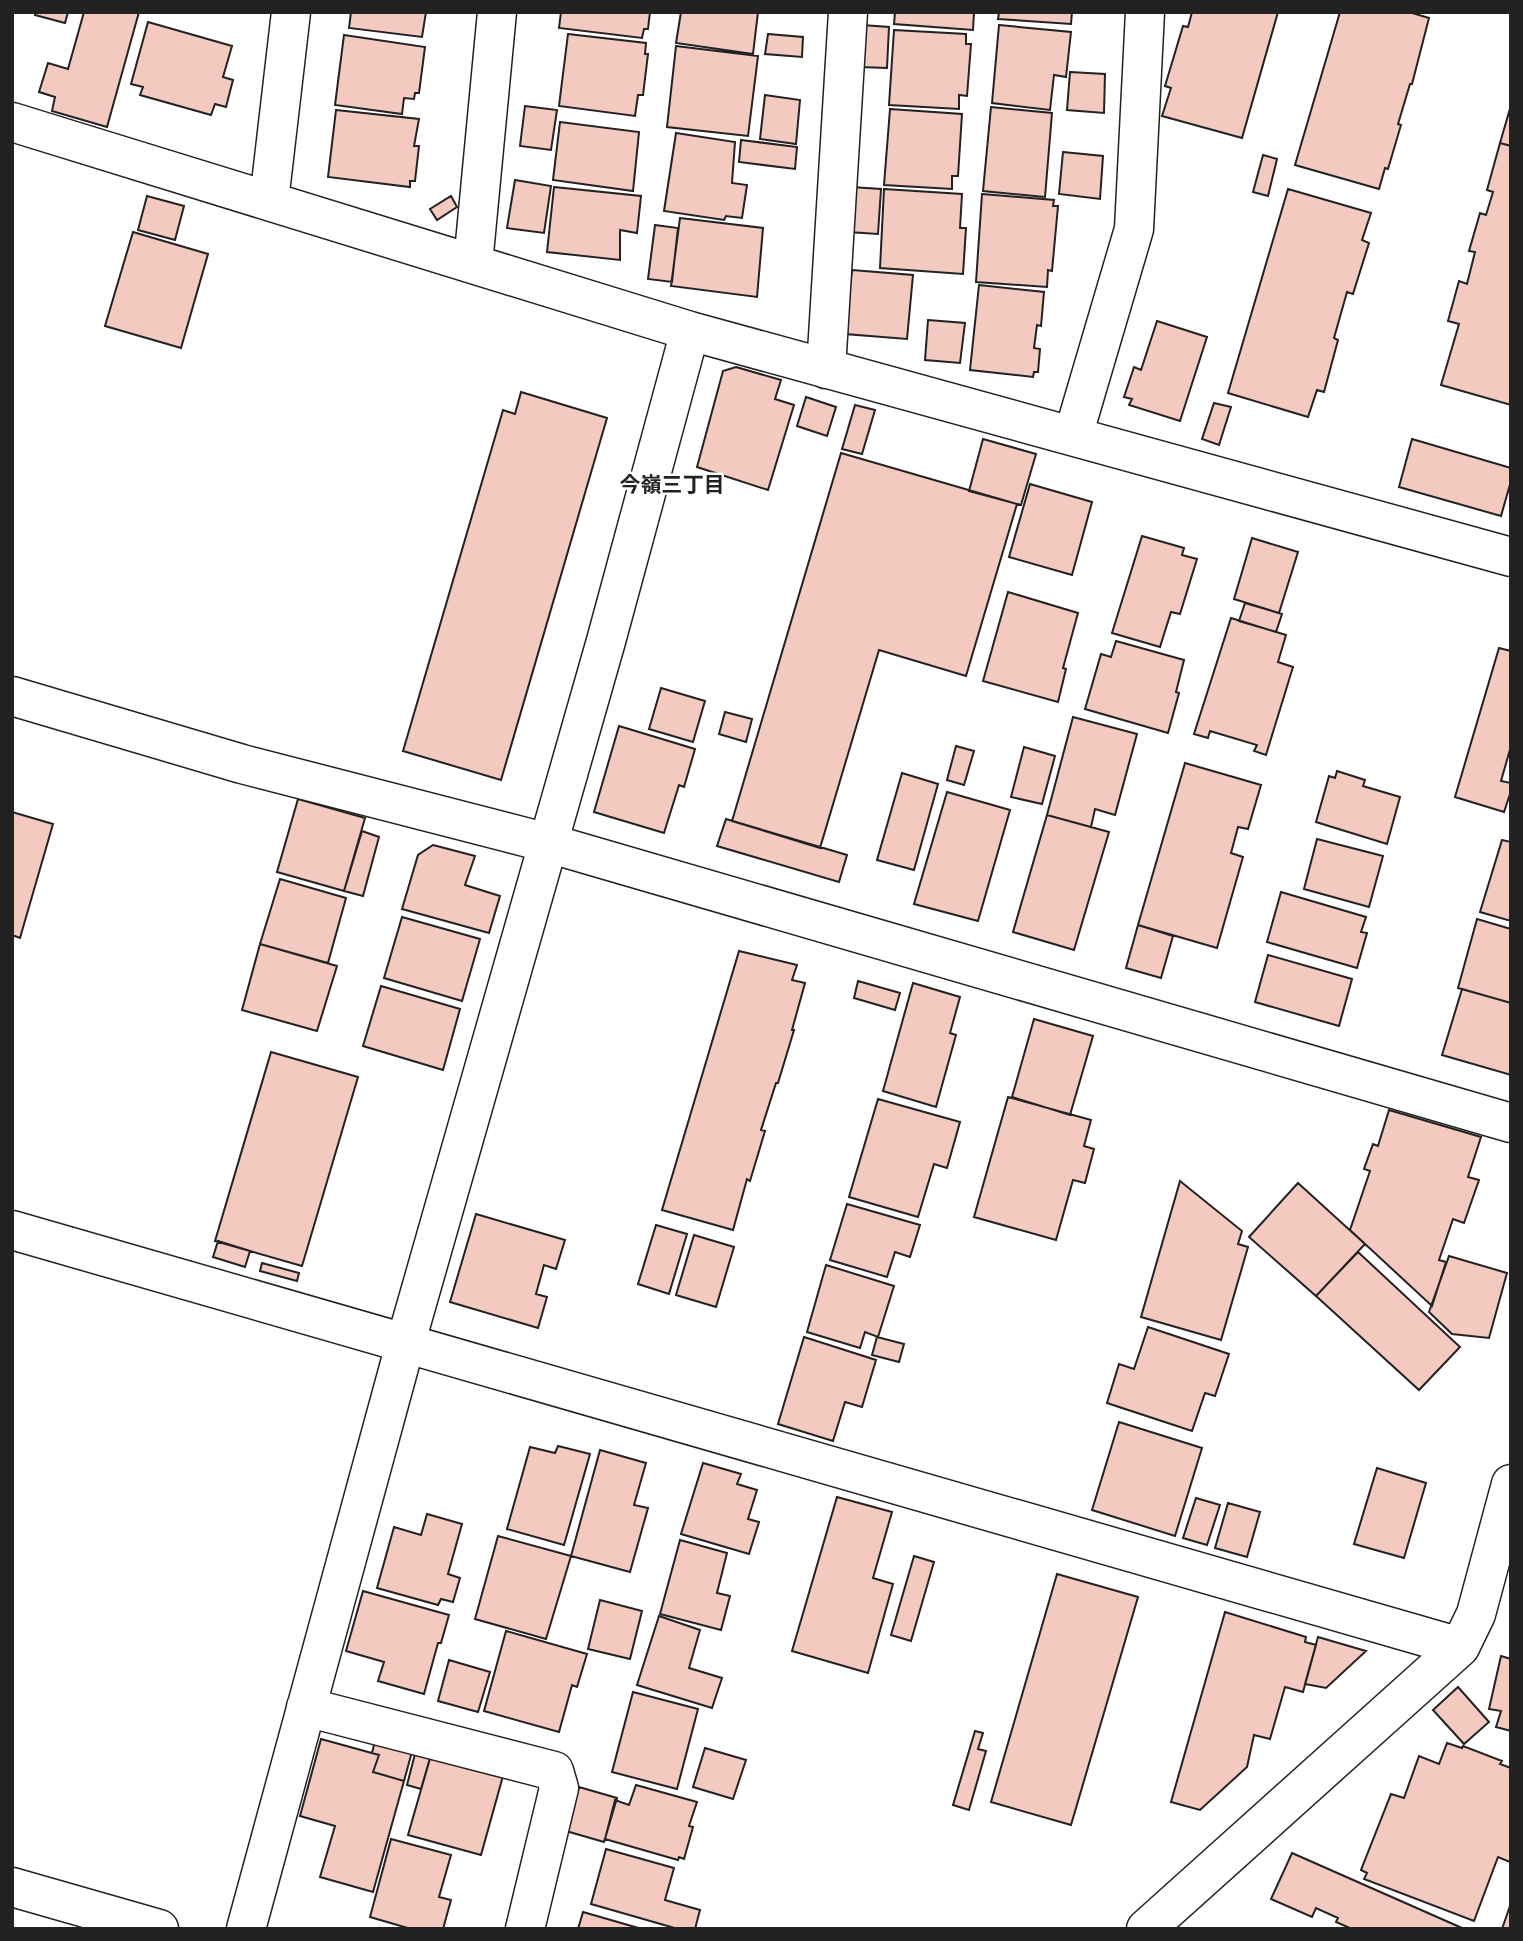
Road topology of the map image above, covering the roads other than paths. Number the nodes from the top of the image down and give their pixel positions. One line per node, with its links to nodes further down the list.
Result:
1 (291, 12): 6 (street)
2 (497, 12): 7 (street)
3 (848, 12): 9 (street)
4 (1145, 12): 10 (street)
5 (12, 122): 6 (street)
6 (269, 201): 7 (street)
7 (473, 264): 8 (street)
8 (690, 331): 9 (street); 13 (street)
9 (826, 369): 10 (street)
10 (1073, 436): 11 (street)
11 (1511, 557)
12 (12, 696): 13 (street)
13 (548, 843): 14 (street); 16 (street)
14 (1511, 1123)
15 (12, 1230): 16 (street)
16 (405, 1345): 19 (street); 20 (street)
17 (1511, 1484): 19 (street)
18 (1511, 1595): 19 (street)
19 (1468, 1631): 25 (street)
20 (306, 1707): 23 (street); 24 (street)
21 (12, 1886): 22 (street)
22 (159, 1929)
23 (246, 1929)
24 (525, 1929)
25 (1146, 1929)

